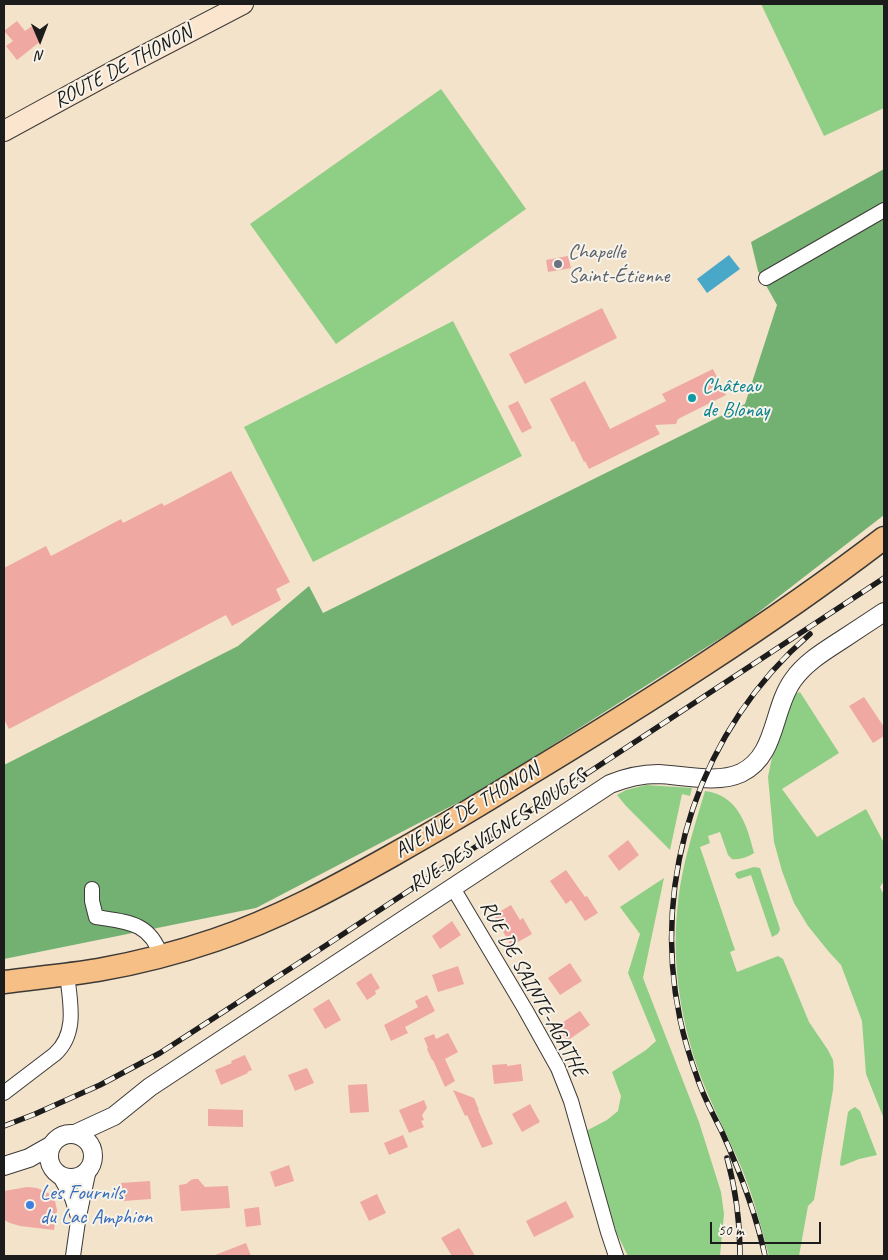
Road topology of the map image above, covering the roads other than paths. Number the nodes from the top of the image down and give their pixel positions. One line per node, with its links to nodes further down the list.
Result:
1 (243, 4): 2 (main road, ROUTE DE THONON)
2 (4, 131)
3 (884, 210): 4 (street)
4 (766, 278)
5 (884, 538): 9 (main road, AVENUE DE THONON)
6 (884, 612): 8 (street, RUE DES VIGNES ROUGES)
7 (92, 890): 9 (street)
8 (457, 894): 13 (street, RUE DES VIGNES ROUGES); 22 (street, RUE DE SAINTE-AGATHE)
9 (161, 956): 10 (main road, AVENUE DE THONON)
10 (67, 974): 11 (main road, AVENUE DE THONON); 12 (street)
11 (4, 982)
12 (4, 1093)
13 (114, 1116): 14 (street, RUE DES VIGNES ROUGES); 16 (street, RUE DES VIGNES ROUGES)
14 (75, 1134): 15 (street); 16 (street)
15 (52, 1145): 17 (street); 19 (street)
16 (92, 1150): 18 (street)
17 (4, 1166): 19 (street)
18 (89, 1169): 19 (street); 20 (street)
19 (57, 1173): 20 (street)
20 (78, 1220): 21 (street)
21 (73, 1256)
22 (616, 1256)

